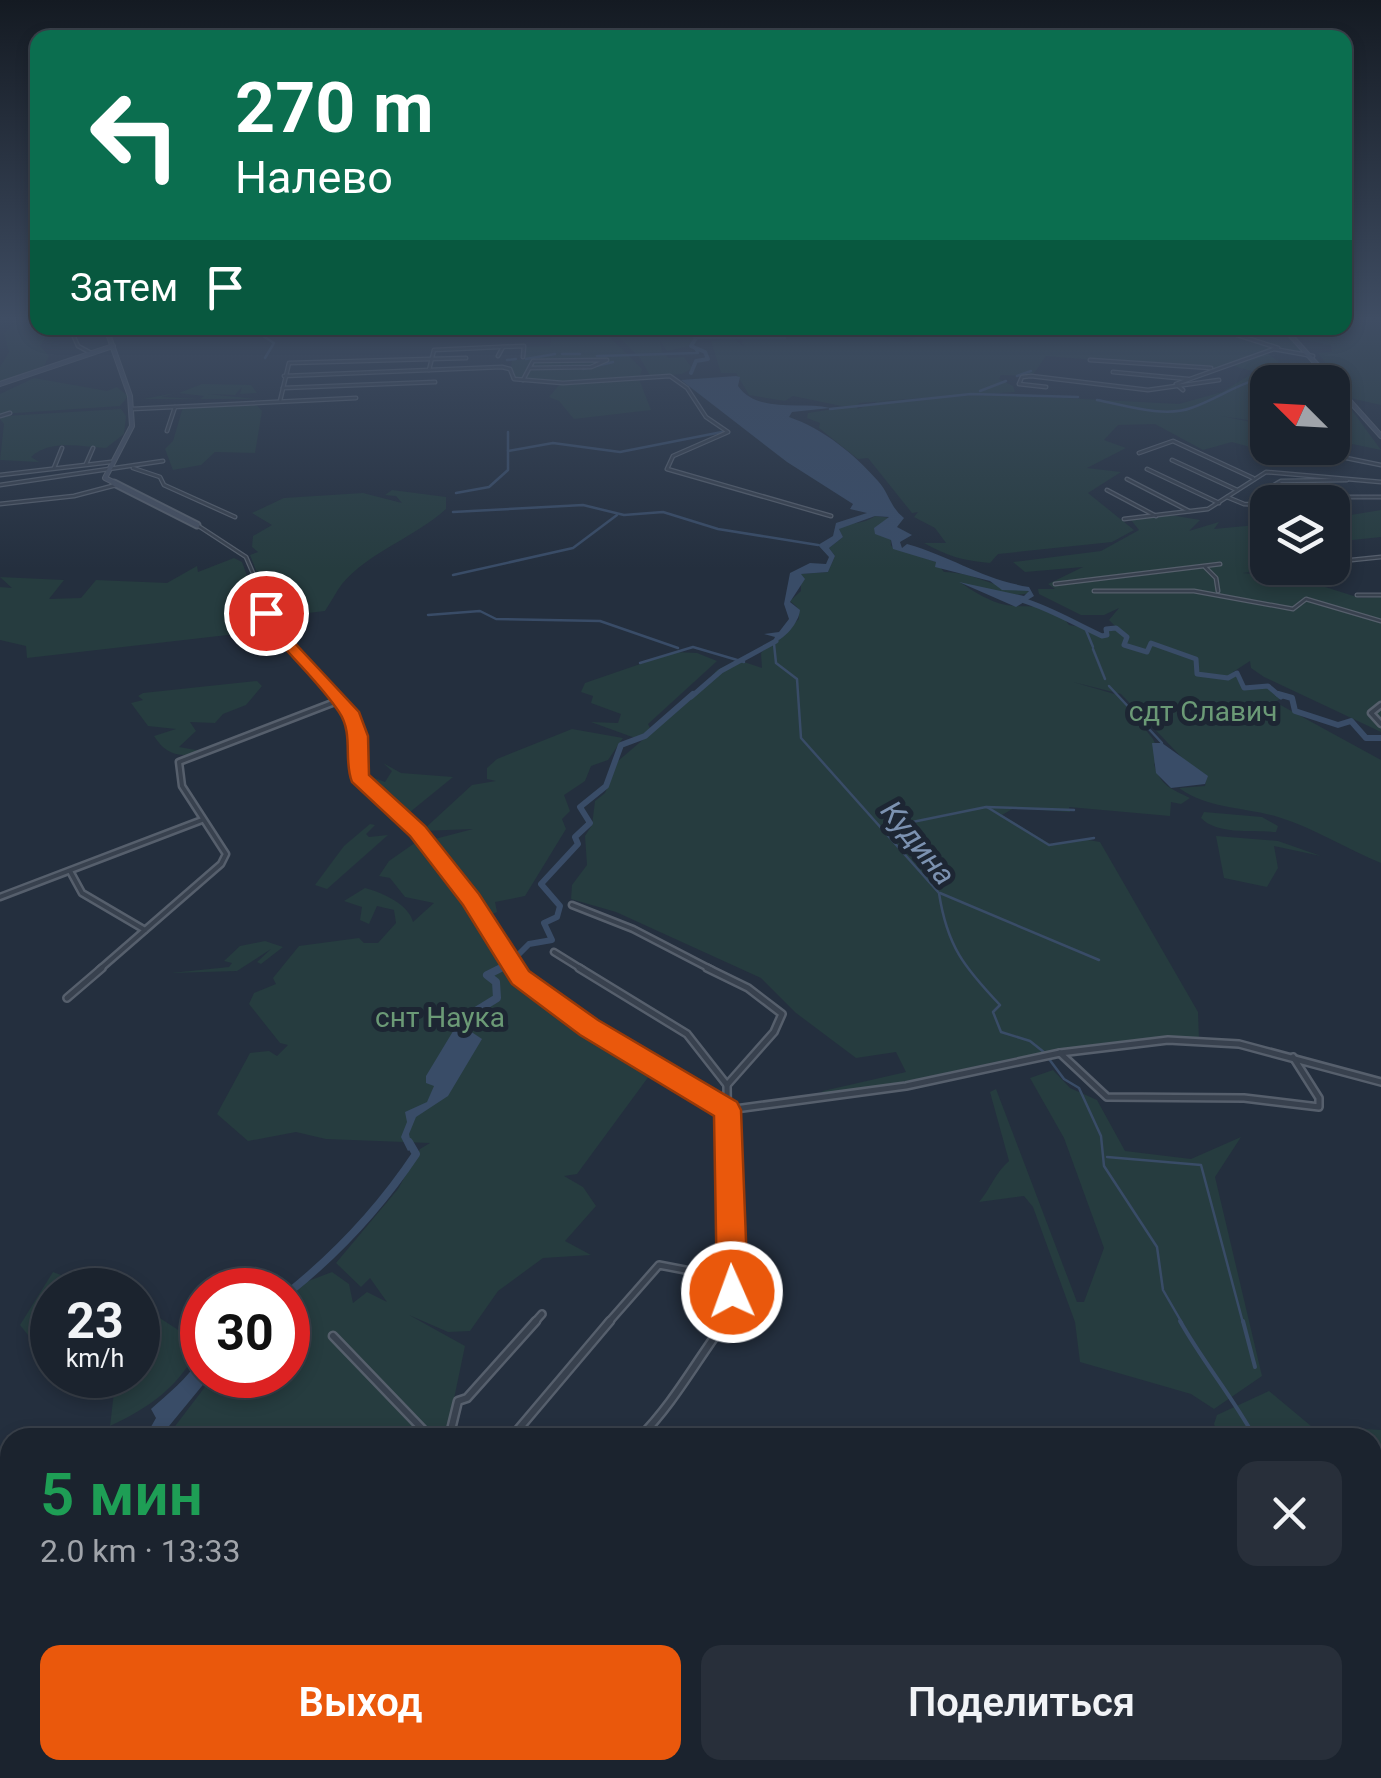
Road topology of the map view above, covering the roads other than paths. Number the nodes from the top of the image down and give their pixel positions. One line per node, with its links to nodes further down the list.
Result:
1 (130, 403): 6 (main road)
2 (239, 403): 5 (street)
3 (697, 403): 42 (street)
4 (1353, 403): 10 (main road)
5 (175, 406): 6 (street); 9 (street)
6 (132, 409): 17 (main road)
7 (10, 412): 8 (street)
8 (0, 416)
9 (166, 431)
10 (1381, 436)
11 (62, 448): 20 (street)
12 (94, 448): 18 (street)
13 (1138, 453): 25 (street)
14 (1350, 459): 19 (street)
15 (163, 460): 21 (street)
16 (1172, 460): 33 (street)
17 (111, 462): 18 (street); 23 (main road)
18 (86, 464): 20 (street)
19 (1381, 465)
20 (54, 468): 24 (street)
21 (133, 468): 23 (street); 41 (street)
22 (1147, 469): 37 (street)
23 (106, 470): 29 (street); 30 (main road)
24 (0, 475)
25 (1253, 478): 26 (street); 33 (street)
26 (1353, 478): 28 (street); 31 (street)
27 (1127, 479): 40 (street)
28 (1381, 482)
29 (0, 485)
30 (116, 485): 38 (street); 45 (main road)
31 (1274, 485)
32 (1107, 490): 43 (street)
33 (1237, 490): 36 (street)
34 (1350, 497): 35 (street)
35 (1381, 497)
36 (1227, 498): 37 (street); 39 (street)
37 (1219, 503): 40 (street)
38 (0, 504)
39 (1250, 504)
40 (1193, 512): 43 (street)
41 (234, 516)
42 (832, 516)
43 (1156, 516): 44 (street)
44 (1124, 519)
45 (197, 525): 56 (street)
46 (1381, 558): 47 (street)
47 (1350, 561)
48 (1220, 564): 49 (street)
49 (1204, 567): 50 (street); 52 (street)
50 (1055, 584)
51 (1094, 591): 52 (street)
52 (1218, 591): 55 (street)
53 (1357, 594): 54 (street)
54 (1381, 595)
55 (1381, 622)
56 (340, 700): 59 (street); 70 (street)
57 (1381, 705): 58 (street)
58 (1381, 724)
59 (202, 820): 60 (street); 63 (street)
60 (70, 871): 61 (street); 63 (street)
61 (0, 898)
62 (572, 905): 69 (street)
63 (144, 930): 65 (street)
64 (554, 952): 69 (street)
65 (66, 998)
66 (1060, 1054): 67 (street); 67 (street); 70 (street)
67 (1291, 1055): 68 (street)
68 (1381, 1082)
69 (727, 1085): 70 (street)
70 (728, 1110): 71 (street)
71 (732, 1278): 76 (street); 77 (street)
72 (542, 1314): 75 (street)
73 (332, 1336): 74 (street)
74 (421, 1428)
75 (451, 1428)
76 (519, 1428)
77 (649, 1428)

